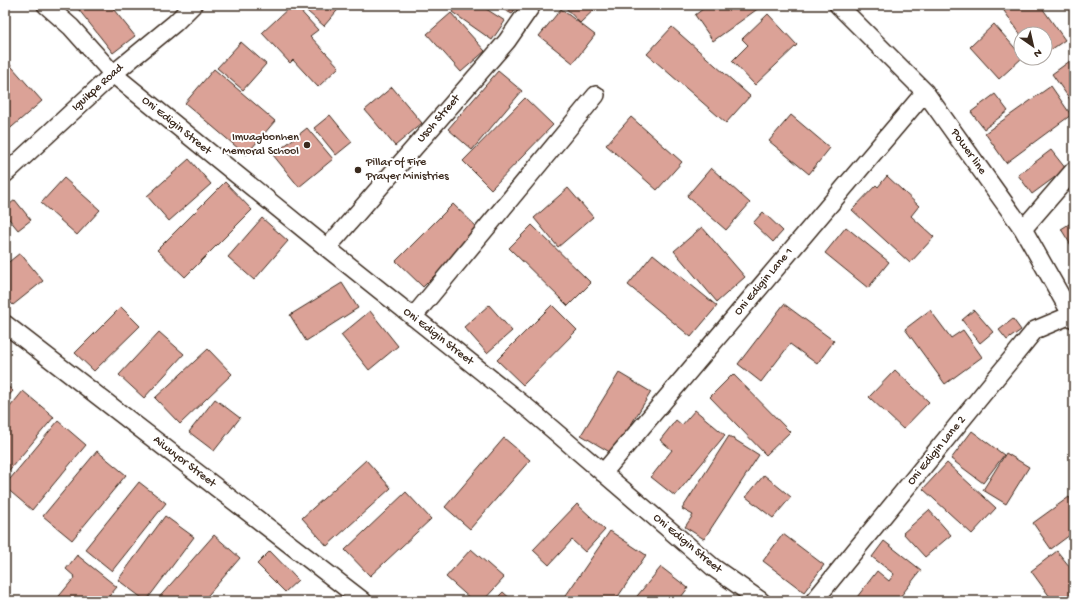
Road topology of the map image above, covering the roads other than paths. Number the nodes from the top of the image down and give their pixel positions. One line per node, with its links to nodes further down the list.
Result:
1 (46, 5): 5 (street, Oni Edigin Street)
2 (193, 5): 5 (street, Iguikpe Road)
3 (532, 5): 11 (street, Usoh Street)
4 (838, 5): 6 (street, Power line)
5 (113, 74): 9 (street, Iguikpe Road); 11 (street, Oni Edigin Street)
6 (926, 92): 10 (street, Power line); 15 (street, Oni Edigin Lane 1)
7 (596, 95): 12 (street)
8 (1074, 170): 10 (street)
9 (5, 174)
10 (1023, 229): 13 (street, Power line)
11 (327, 248): 12 (street, Oni Edigin Street)
12 (413, 317): 15 (street, Oni Edigin Street)
13 (1073, 317): 18 (street, Oni Edigin Lane 2)
14 (5, 324): 16 (street, Aiwuyor Street)
15 (603, 473): 17 (street, Oni Edigin Street)
16 (363, 601)
17 (760, 601)
18 (814, 601)

